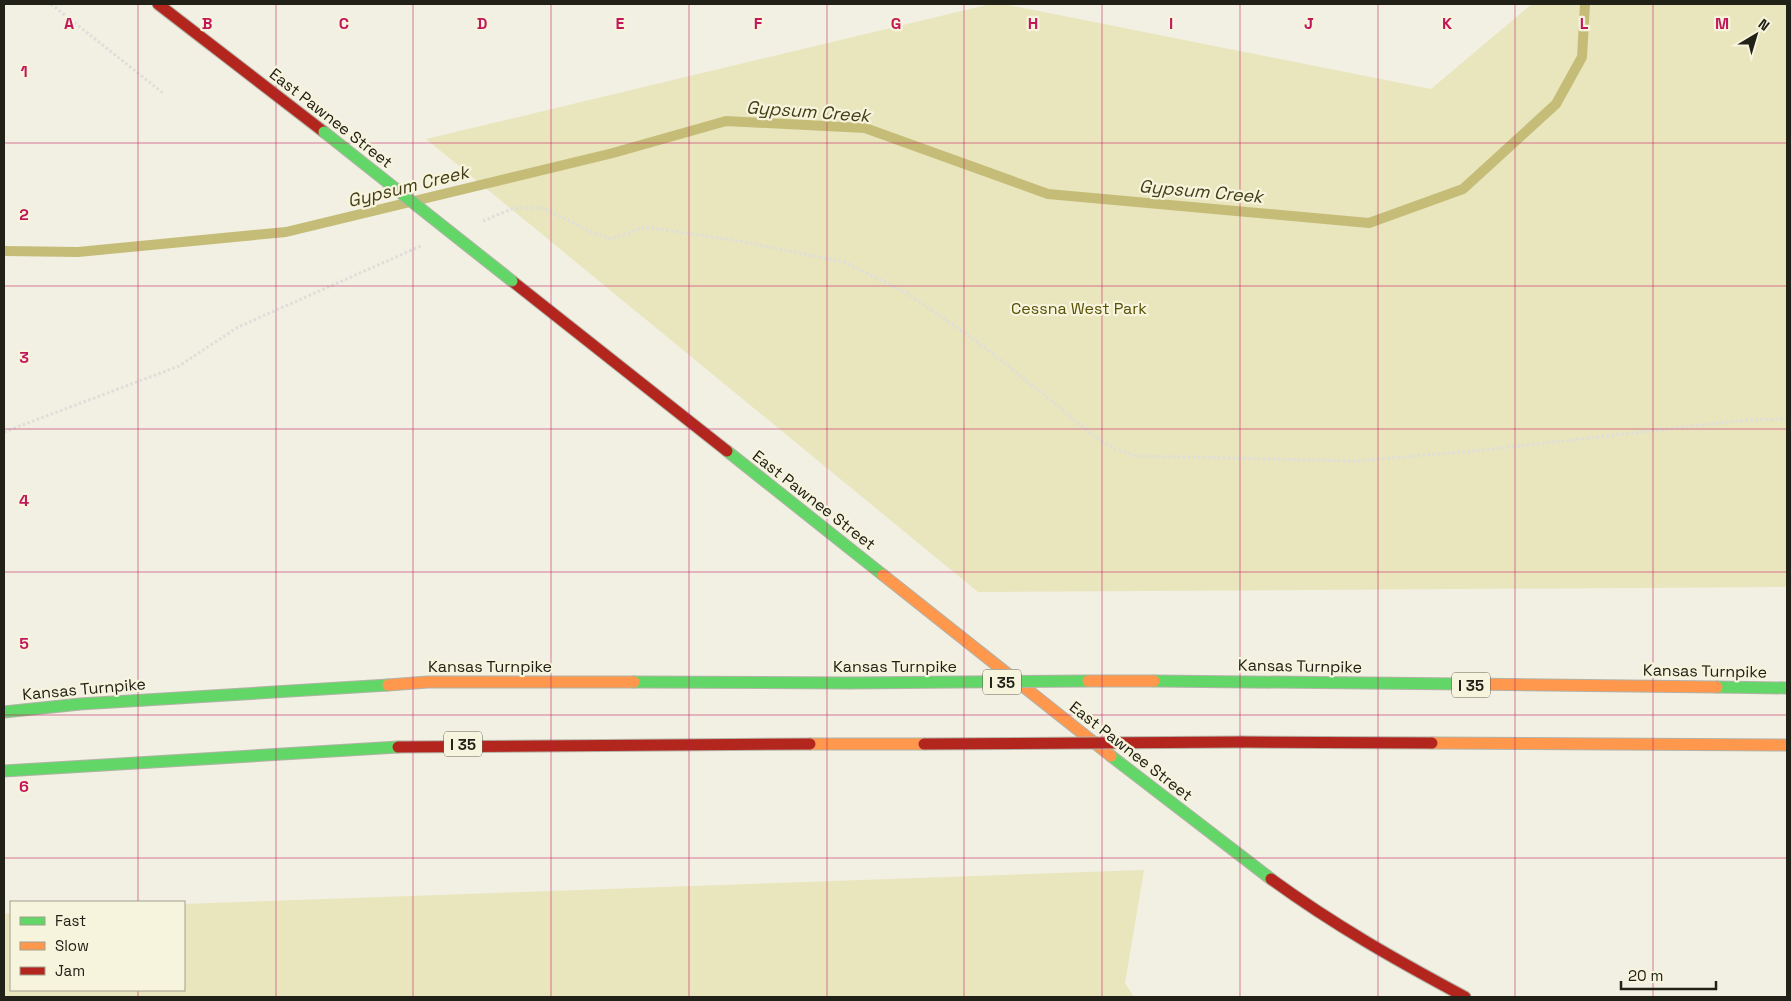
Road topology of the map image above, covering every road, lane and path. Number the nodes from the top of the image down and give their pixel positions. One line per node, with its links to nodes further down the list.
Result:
1 (51, 4): 3 (path)
2 (158, 4): 12 (main road, East Pawnee Street, bridge)
3 (164, 93)
4 (477, 223): 6 (path)
5 (422, 246): 7 (path)
6 (1787, 419)
7 (4, 432)
8 (1787, 688): 9 (main road, Kansas Turnpike / I 35, bridge)
9 (4, 712)
10 (1787, 745): 11 (main road, I 35, bridge)
11 (4, 771)
12 (1465, 997)

